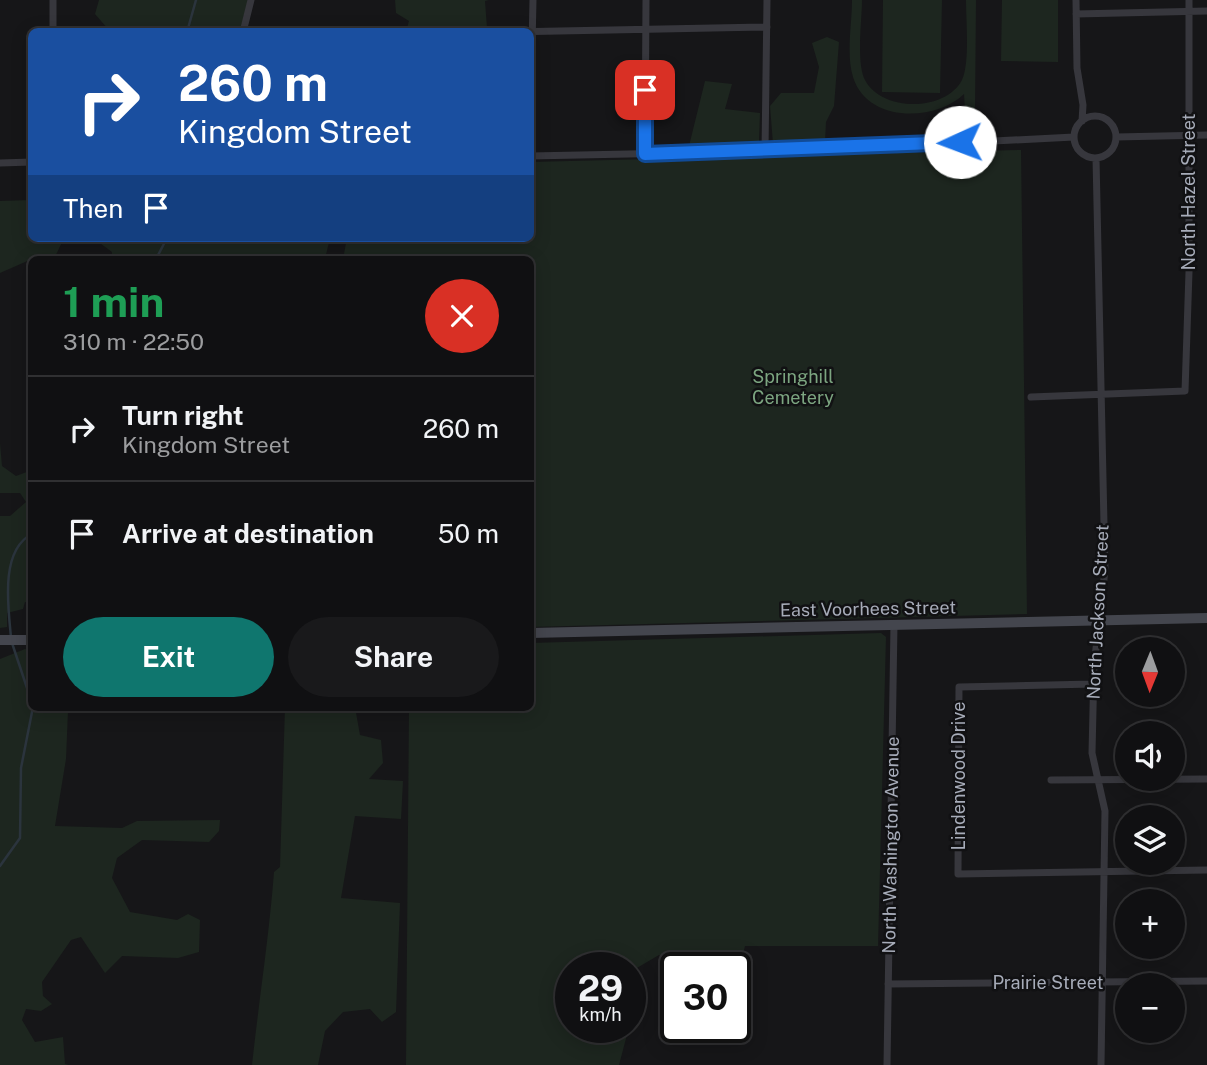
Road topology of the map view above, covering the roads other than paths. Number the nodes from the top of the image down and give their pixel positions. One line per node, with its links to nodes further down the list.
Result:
1 (52, 0): 13 (street)
2 (251, 0): 14 (street)
3 (533, 0): 15 (street)
4 (646, 0): 11 (street)
5 (767, 0): 12 (street)
6 (1076, 0): 10 (street)
7 (1189, 0): 8 (street, North Hazel Street)
8 (1189, 11): 9 (street); 10 (street); 18 (street, North Hazel Street)
9 (1207, 11)
10 (1076, 14): 17 (street)
11 (646, 27): 12 (street); 16 (street); 23 (street)
12 (767, 27): 22 (street)
13 (53, 28)
14 (244, 28)
15 (531, 28)
16 (534, 30)
17 (1082, 121): 20 (street); 21 (street)
18 (1190, 135): 19 (street); 21 (street); 28 (street, North Hazel Street)
19 (1207, 135)
20 (1074, 137): 22 (street); 25 (street)
21 (1116, 137): 25 (street)
22 (765, 151): 23 (street)
23 (645, 154): 24 (street)
24 (534, 156)
25 (1096, 158): 28 (street, North Jackson Street)
26 (28, 162): 27 (street)
27 (0, 163)
28 (1102, 396): 29 (street); 31 (street, North Jackson Street)
29 (1031, 397)
30 (1207, 618): 31 (main road, East Voorhees Street)
31 (1100, 620): 32 (main road, East Voorhees Street); 36 (street, North Jackson Street)
32 (894, 624): 33 (main road, East Voorhees Street); 44 (street, North Washington Avenue)
33 (534, 633)
34 (0, 640): 35 (main road)
35 (28, 640)
36 (1093, 684): 39 (street, North Jackson Street); 41 (street, Lindenwood Drive)
37 (1207, 779): 39 (street)
38 (1051, 780): 39 (street)
39 (1098, 780): 41 (street, North Jackson Street)
40 (1207, 870): 41 (street)
41 (1104, 873): 43 (street, North Jackson Street)
42 (1207, 981): 43 (street, Prairie Street)
43 (1102, 983): 44 (street, Prairie Street); 46 (street, North Jackson Street)
44 (888, 984): 45 (street, North Washington Avenue)
45 (887, 1065)
46 (1101, 1065)

